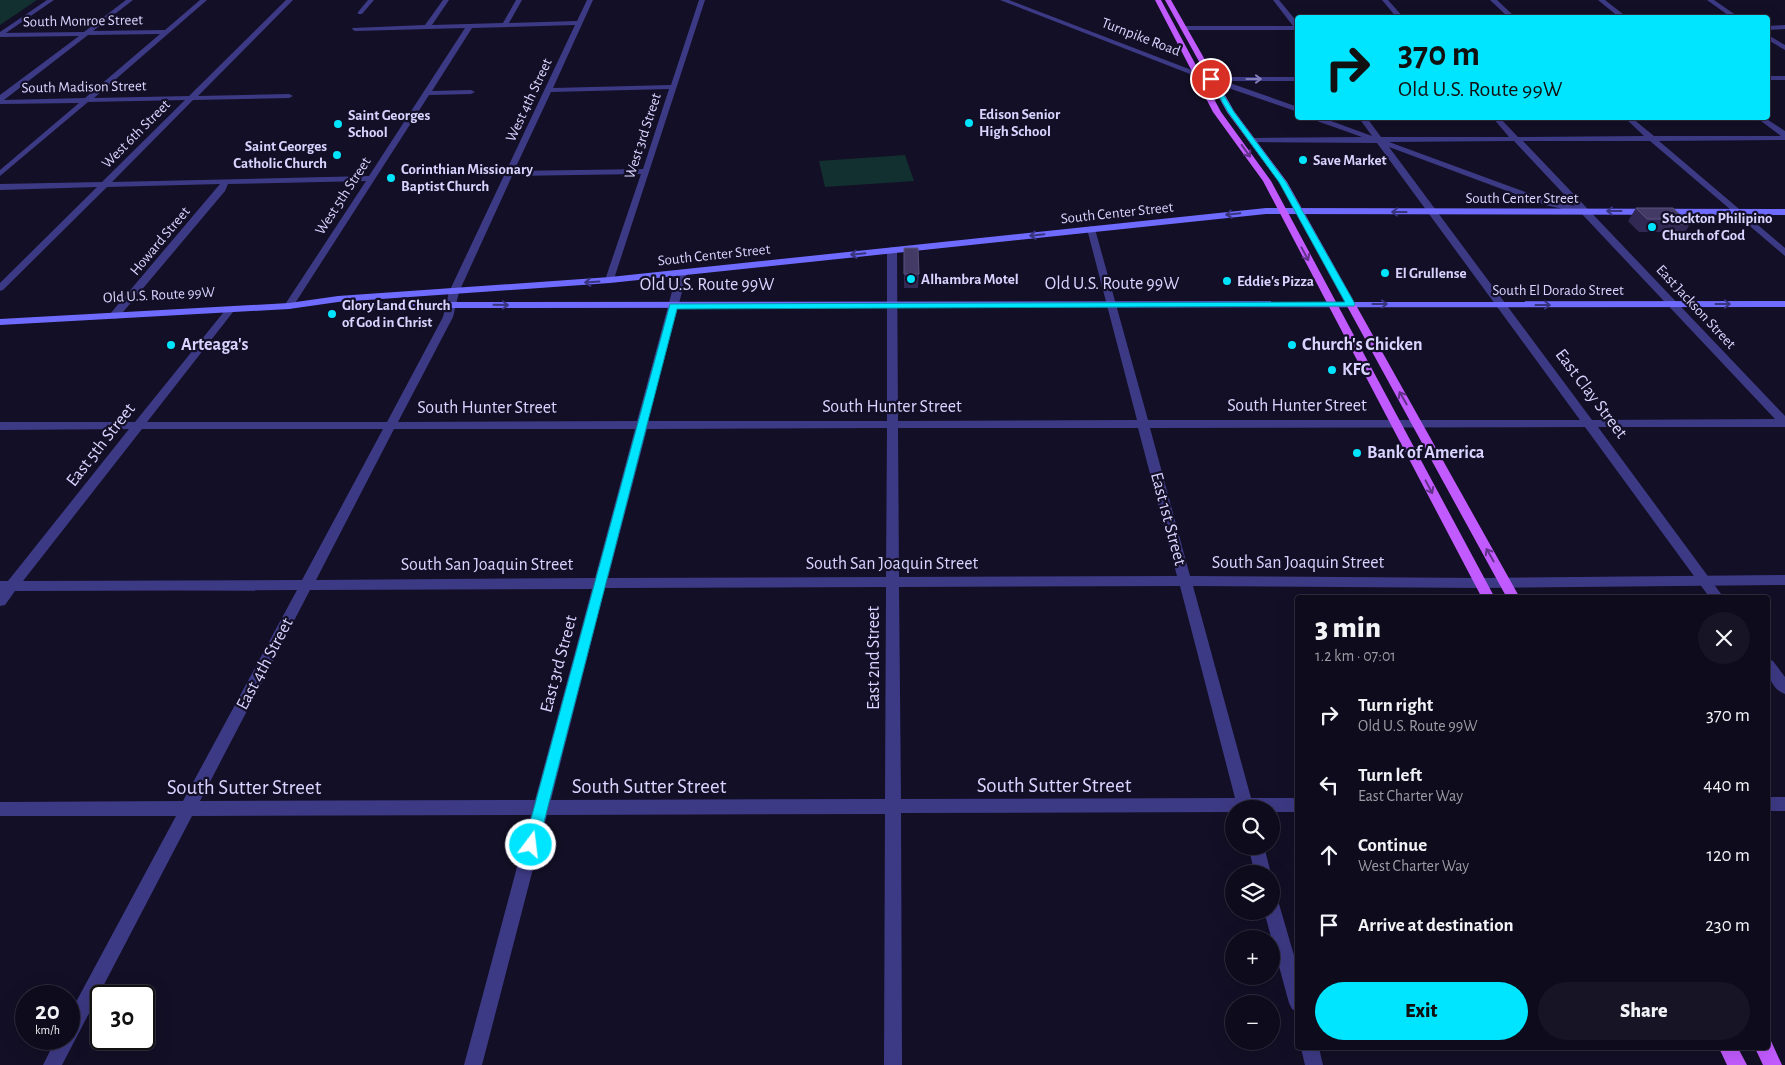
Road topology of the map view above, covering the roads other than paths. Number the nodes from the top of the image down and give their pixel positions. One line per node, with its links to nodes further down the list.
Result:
1 (51, 0): 36 (street)
2 (130, 0): 35 (street)
3 (204, 0): 34 (street)
4 (290, 0): 49 (street, West 6th Street)
5 (371, 0): 18 (street)
6 (446, 0): 28 (street)
7 (519, 0): 25 (street)
8 (590, 0): 24 (street, West 4th Street)
9 (702, 0): 44 (street, West 3rd Street)
10 (1003, 0): 39 (street, Turnpike Road)
11 (1158, 0): 19 (main road)
12 (1168, 0): 29 (main road)
13 (1276, 0): 26 (street)
14 (1385, 0): 20 (street)
15 (1493, 0): 21 (street)
16 (1601, 0): 22 (street)
17 (1710, 0): 23 (street)
18 (360, 13)
19 (1165, 14): 29 (main road); 39 (main road)
20 (1398, 15)
21 (1510, 15)
22 (1621, 15)
23 (1732, 15)
24 (580, 23): 25 (street); 45 (street, West 4th Street)
25 (505, 25): 27 (street)
26 (1295, 25)
27 (470, 26): 28 (street); 47 (street, West 5th Street)
28 (427, 27): 33 (street)
29 (1183, 28): 30 (street); 42 (main road)
30 (1295, 28)
31 (1770, 28): 32 (street)
32 (1785, 28)
33 (355, 29)
34 (167, 32): 35 (street, South Monroe Street); 50 (street)
35 (86, 34): 36 (street, South Monroe Street); 51 (street)
36 (0, 35)
37 (1770, 38): 38 (street)
38 (1785, 48)
39 (1195, 73): 42 (street, Turnpike Road); 70 (main road, one-way to 70)
40 (1770, 78): 41 (street)
41 (1785, 78)
42 (1211, 79): 43 (street, one-way to 43); 52 (street, Turnpike Road); 61 (main road)
43 (1295, 79)
44 (674, 87): 45 (street); 63 (street, West 3rd Street)
45 (550, 90): 65 (street, West 4th Street)
46 (471, 92): 47 (street)
47 (426, 93): 66 (street, West 5th Street)
48 (289, 96): 49 (street, South Madison Street)
49 (192, 98): 50 (street, South Madison Street); 68 (street, West 6th Street)
50 (87, 100): 51 (street, South Madison Street); 64 (street)
51 (0, 101)
52 (1295, 109)
53 (1323, 120): 62 (street)
54 (1365, 120): 62 (street, East Clay Street)
55 (1498, 120): 59 (street, East Jackson Street)
56 (1630, 120): 60 (street)
57 (1764, 120): 58 (street)
58 (1785, 137): 60 (street)
59 (1516, 138): 60 (street); 62 (street); 72 (street, East Jackson Street)
60 (1652, 138): 73 (street)
61 (1253, 140): 62 (street); 71 (main road)
62 (1380, 140): 72 (street); 74 (street, East Clay Street)
63 (646, 171): 65 (street); 80 (street, West 3rd Street)
64 (0, 174)
65 (509, 174): 82 (street, West 4th Street)
66 (371, 178): 67 (street); 91 (street, West 5th Street)
67 (225, 182): 68 (street); 95 (street, Howard Street)
68 (104, 185): 69 (street); 81 (street, West 6th Street)
69 (0, 187)
70 (1282, 211): 71 (main road, South Center Street); 76 (main road, South Center Street, one-way to 76); 89 (main road, one-way to 89)
71 (1298, 211): 74 (main road, South Center Street, one-way to 71); 85 (main road)
72 (1584, 211): 73 (main road, South Center Street, one-way to 72); 74 (main road, South Center Street); 86 (street, East Jackson Street)
73 (1737, 211): 75 (main road, South Center Street); 78 (street)
74 (1433, 212): 90 (street, East Clay Street)
75 (1785, 212)
76 (1091, 229): 77 (main road, South Center Street, one-way to 77); 88 (street, East 1st Street)
77 (892, 250): 79 (main road, South Center Street, one-way to 79); 93 (street, East 2nd Street)
78 (1785, 253)
79 (682, 273): 80 (main road, South Center Street); 92 (street, East 3rd Street)
80 (610, 280): 82 (main road, South Center Street, one-way to 82)
81 (0, 288)
82 (454, 292): 83 (main road, Old U.S. Route 99W); 84 (street, East 4th Street)
83 (320, 303): 84 (main road, Old U.S. Route 99W); 91 (main road, Old U.S. Route 99W)
84 (452, 304): 92 (main road, Old U.S. Route 99W, one-way to 92); 103 (street, East 4th Street)
85 (1350, 304): 89 (main road, South El Dorado Street); 90 (main road, South El Dorado Street, one-way to 90); 98 (main road, one-way to 85)
86 (1673, 304): 87 (main road, South El Dorado Street, one-way to 87); 90 (main road, South El Dorado Street, one-way to 86); 100 (street, East Jackson Street)
87 (1785, 304)
88 (1111, 305): 89 (main road, Old U.S. Route 99W); 93 (main road, Old U.S. Route 99W); 102 (street, East 1st Street)
89 (1331, 305): 97 (main road)
90 (1501, 305): 99 (street, East Clay Street)
91 (289, 306): 94 (main road, Old U.S. Route 99W)
92 (673, 306): 93 (main road, Old U.S. Route 99W); 104 (street, East 3rd Street)
93 (892, 306): 101 (street, East 2nd Street)
94 (230, 310): 95 (main road, Old U.S. Route 99W); 106 (street, East 5th Street)
95 (114, 316): 96 (main road, Old U.S. Route 99W)
96 (0, 322)
97 (1396, 423): 98 (street, South Hunter Street); 102 (street, South Hunter Street); 110 (main road, one-way to 110)
98 (1417, 423): 99 (street, South Hunter Street); 111 (main road, one-way to 98)
99 (1589, 423): 100 (street, South Hunter Street); 109 (street, East Clay Street)
100 (1785, 423)
101 (892, 424): 102 (street, South Hunter Street); 104 (street, South Hunter Street); 114 (street, East 2nd Street)
102 (1143, 424): 108 (street, East 1st Street)
103 (390, 425): 104 (street, South Hunter Street); 106 (street, South Hunter Street); 112 (street, East 4th Street)
104 (642, 425): 113 (street, East 3rd Street)
105 (0, 426): 106 (street, South Hunter Street)
106 (138, 426): 115 (street, East 5th Street)
107 (1785, 580): 109 (street, South San Joaquin Street)
108 (1185, 581): 110 (street, South San Joaquin Street); 114 (street, South San Joaquin Street); 122 (street, East 1st Street)
109 (1706, 582): 111 (street, South San Joaquin Street); 118 (street, East Clay Street)
110 (1482, 583): 111 (street, South San Joaquin Street); 116 (main road)
111 (1506, 583): 117 (main road)
112 (306, 584): 113 (street, South San Joaquin Street); 115 (street, South San Joaquin Street); 129 (street, East 4th Street)
113 (600, 584): 114 (street, South San Joaquin Street); 130 (street, East 3rd Street)
114 (892, 584): 127 (street, East 2nd Street)
115 (6, 586): 119 (street, East 5th Street)
116 (1488, 595)
117 (1512, 595)
118 (1716, 595)
119 (0, 601)
120 (1770, 668): 121 (street)
121 (1785, 688)
122 (1243, 800)
123 (1770, 804): 124 (street)
124 (1785, 804)
125 (1295, 805): 126 (street, South Sutter Street)
126 (1280, 806)
127 (893, 807): 128 (street, South Sutter Street); 130 (street, South Sutter Street); 141 (street, East 2nd Street)
128 (1225, 807)
129 (188, 808): 130 (street, South Sutter Street); 131 (street, South Sutter Street); 134 (street, East 4th Street)
130 (541, 808): 140 (street, East 3rd Street)
131 (0, 809)
132 (1275, 920): 133 (street)
133 (1295, 991)
134 (80, 1012)
135 (60, 1050): 139 (street)
136 (1310, 1050): 142 (street)
137 (1729, 1050): 143 (main road)
138 (1765, 1050): 144 (main road)
139 (52, 1065)
140 (473, 1065)
141 (893, 1065)
142 (1314, 1065)
143 (1738, 1065)
144 (1773, 1065)

